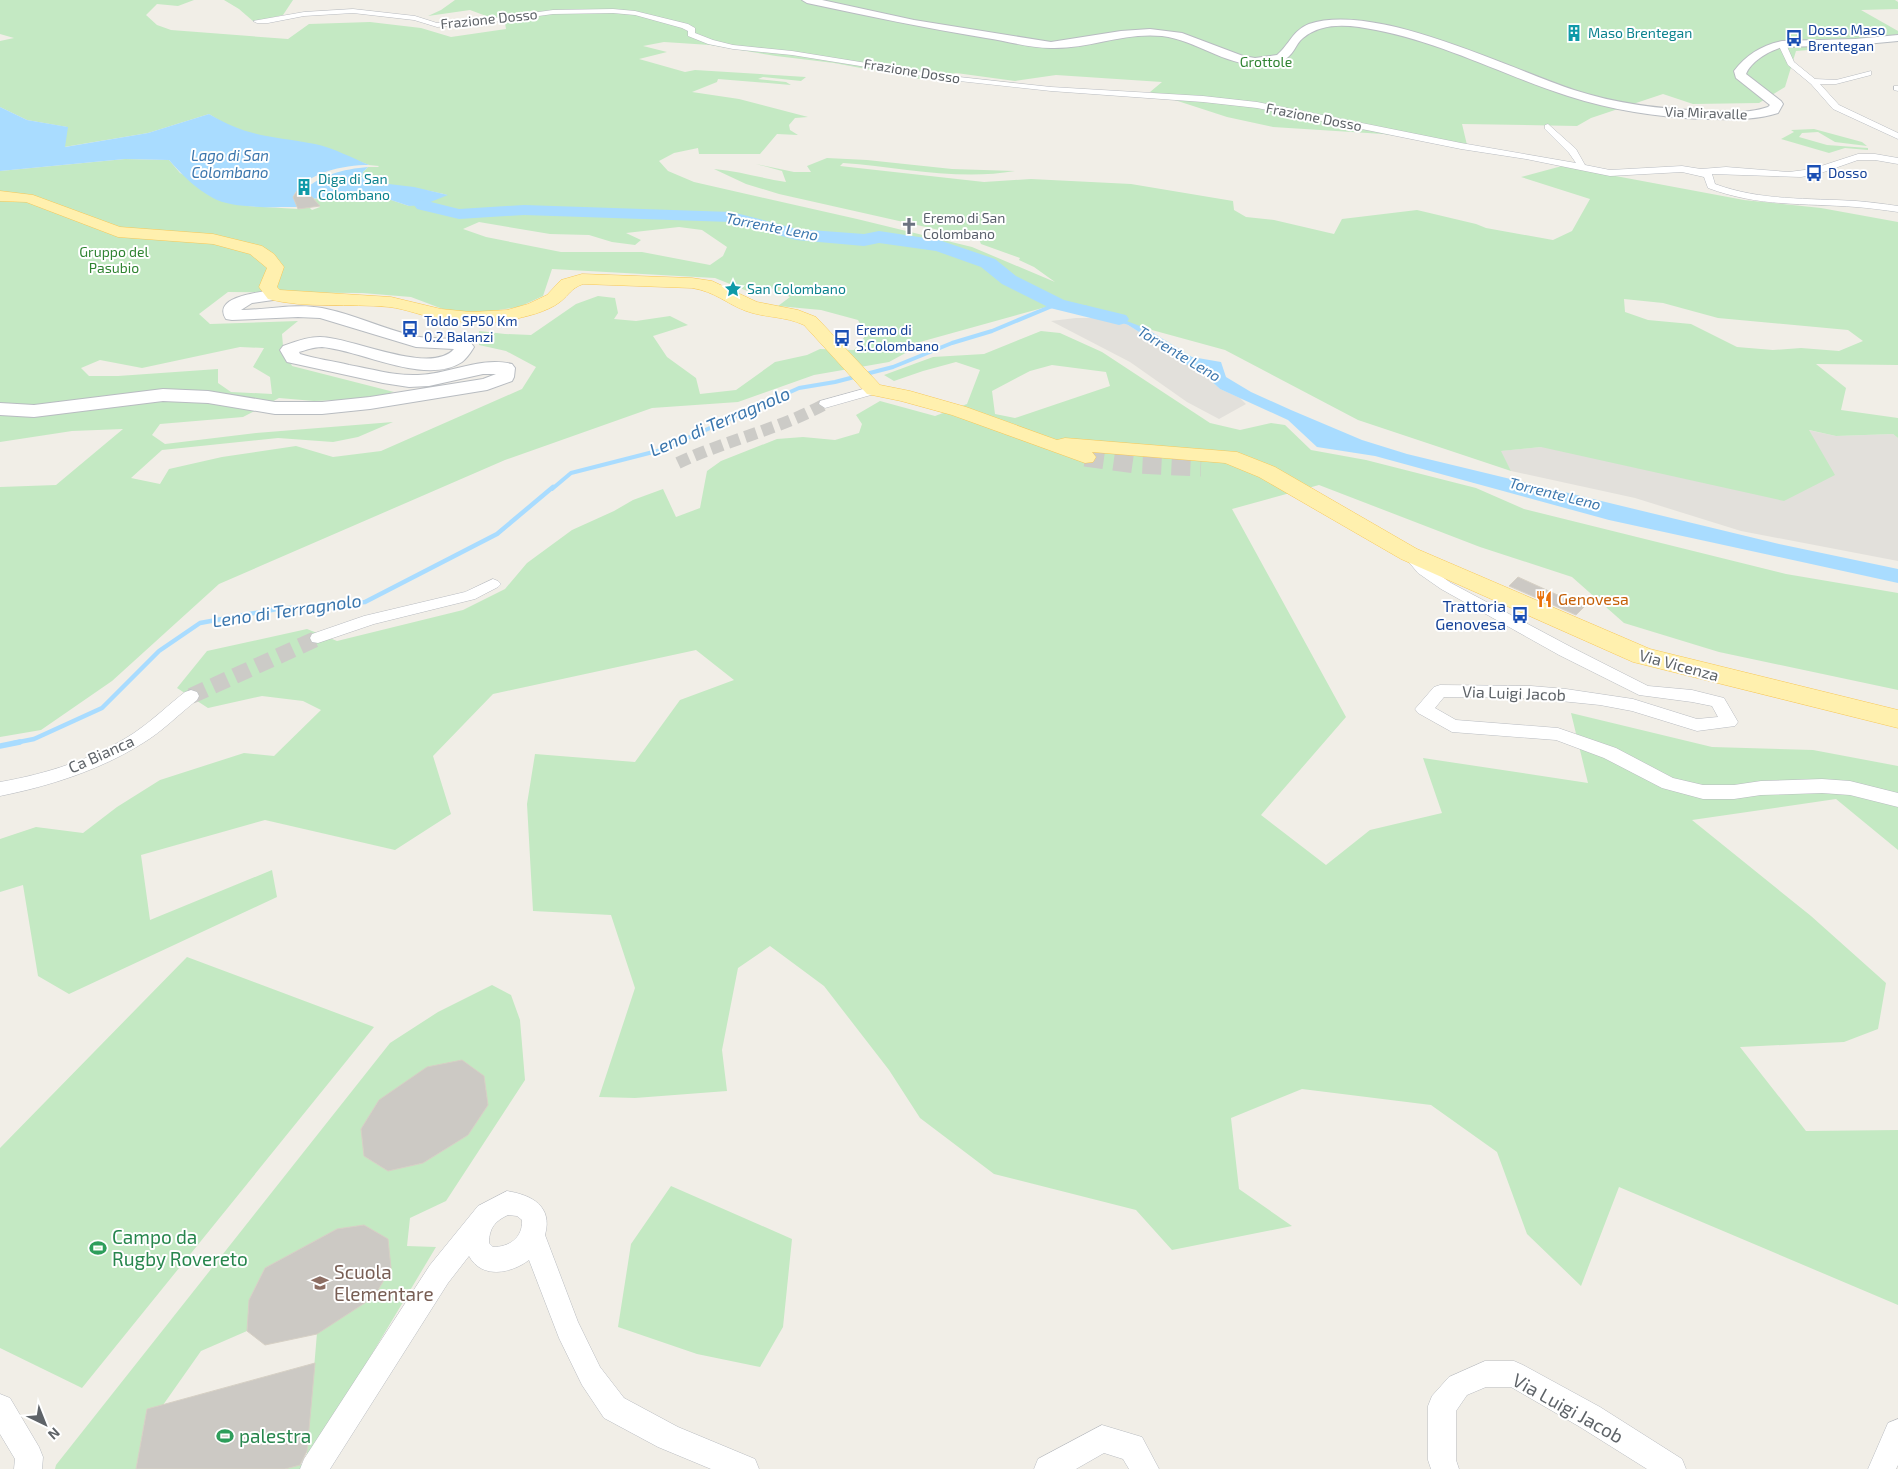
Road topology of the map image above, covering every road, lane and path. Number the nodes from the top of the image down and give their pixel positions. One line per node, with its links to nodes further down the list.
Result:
1 (807, 0): 6 (street, Via Miravalle)
2 (276, 19): 3 (street, Frazione Dosso); 4 (street); 14 (street, Frazione Dosso)
3 (257, 21)
4 (271, 28)
5 (1898, 38): 6 (street, Via Miravalle)
6 (1782, 44): 8 (street)
7 (1868, 72): 8 (street)
8 (1813, 81): 9 (street)
9 (1867, 122): 11 (street); 12 (street)
10 (1548, 127): 14 (street)
11 (1898, 132)
12 (1898, 136)
13 (1898, 160): 15 (street, Frazione Dosso)
14 (1577, 166): 15 (street, Frazione Dosso)
15 (1701, 172): 17 (street)
16 (0, 196): 18 (main road)
17 (1898, 209)
18 (274, 295): 19 (main road); 21 (street)
19 (872, 387): 20 (street); 22 (main road)
20 (825, 404)
21 (0, 409)
22 (1049, 443): 23 (main road); 25 (main road, Via Vicenza)
23 (1085, 457)
24 (1201, 467): 25 (main road)
25 (1267, 472): 26 (main road, Via Vicenza)
26 (1408, 554): 30 (main road, Via Vicenza); 32 (street, Via Luigi Jacob)
27 (493, 584): 28 (street)
28 (318, 638)
29 (191, 696): 31 (street, Ca Bianca)
30 (1898, 719)
31 (0, 789)
32 (1898, 800)
33 (480, 1223): 34 (street); 34 (street); 38 (street)
34 (533, 1236): 39 (street)
35 (0, 1408): 37 (street)
36 (1898, 1433): 44 (street)
37 (28, 1469)
38 (314, 1469)
39 (745, 1469)
40 (1048, 1469): 41 (street)
41 (1145, 1469)
42 (1445, 1469): 43 (street, Via Luigi Jacob)
43 (1672, 1469)
44 (1882, 1469)

